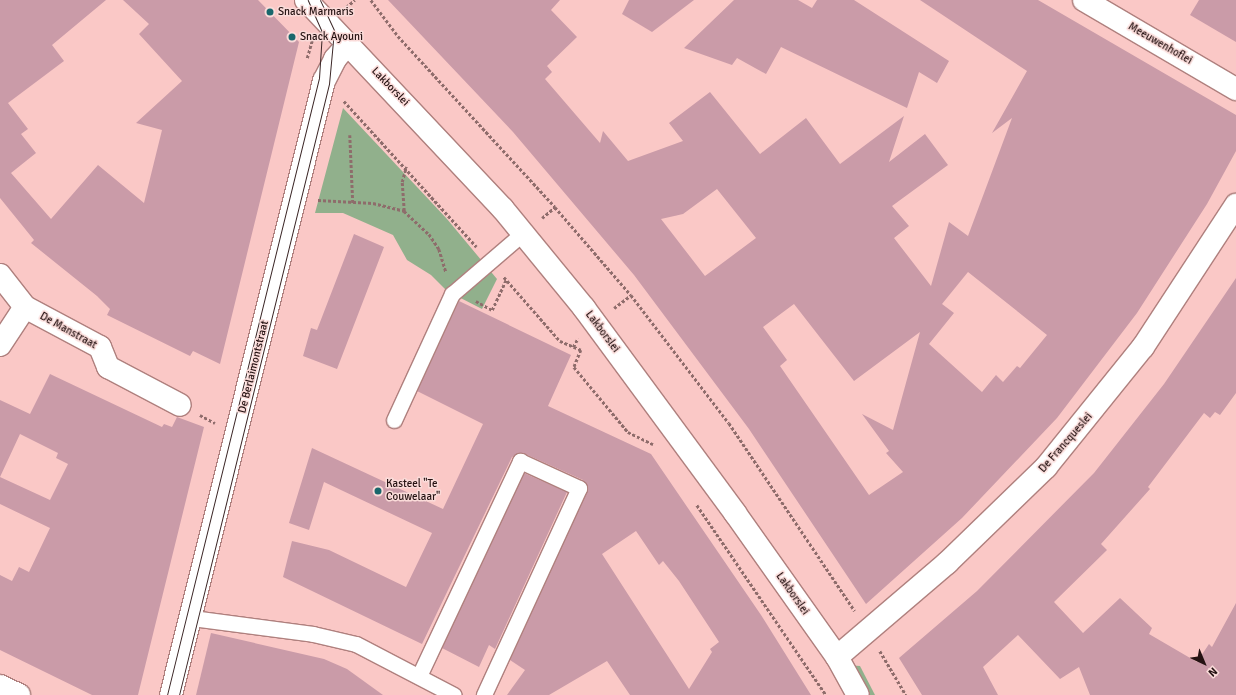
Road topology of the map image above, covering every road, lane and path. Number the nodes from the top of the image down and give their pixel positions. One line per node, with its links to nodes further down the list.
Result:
1 (306, 0): 5 (street, Lakborslei)
2 (371, 0): 31 (path)
3 (1084, 0): 7 (street, Meeuwenhoflei)
4 (313, 34): 5 (path)
5 (341, 52): 6 (street, De Berlaimontstraat); 14 (street, Lakborslei)
6 (324, 81): 9 (path); 10 (street, De Berlaimontstraat)
7 (1236, 89)
8 (350, 135): 11 (path)
9 (406, 167): 13 (path); 15 (path)
10 (296, 195): 11 (path); 26 (street, De Berlaimontstraat)
11 (353, 203): 13 (path)
12 (1236, 206): 31 (street, De Francqueslei)
13 (404, 211): 18 (path)
14 (523, 233): 15 (lane); 25 (street, Lakborslei)
15 (490, 261): 17 (path); 18 (lane)
16 (0, 275): 19 (street, De Manstraat)
17 (506, 280): 18 (path); 28 (path)
18 (457, 288): 24 (lane)
19 (25, 307): 22 (street); 23 (street, De Manstraat)
20 (579, 336): 21 (path)
21 (584, 342)
22 (0, 345)
23 (180, 405): 26 (path)
24 (394, 420)
25 (673, 430): 28 (path); 31 (street, Lakborslei)
26 (237, 434): 30 (street, De Berlaimontstraat)
27 (650, 438): 28 (path)
28 (655, 445)
29 (695, 502): 38 (path)
30 (192, 618): 32 (lane); 35 (street, De Berlaimontstraat)
31 (853, 644): 39 (street, Lakborslei); 40 (path)
32 (418, 676): 36 (lane); 37 (lane)
33 (0, 686): 34 (street)
34 (19, 695)
35 (171, 695)
36 (454, 695)
37 (484, 695)
38 (826, 695)
39 (858, 695)
40 (906, 695)

